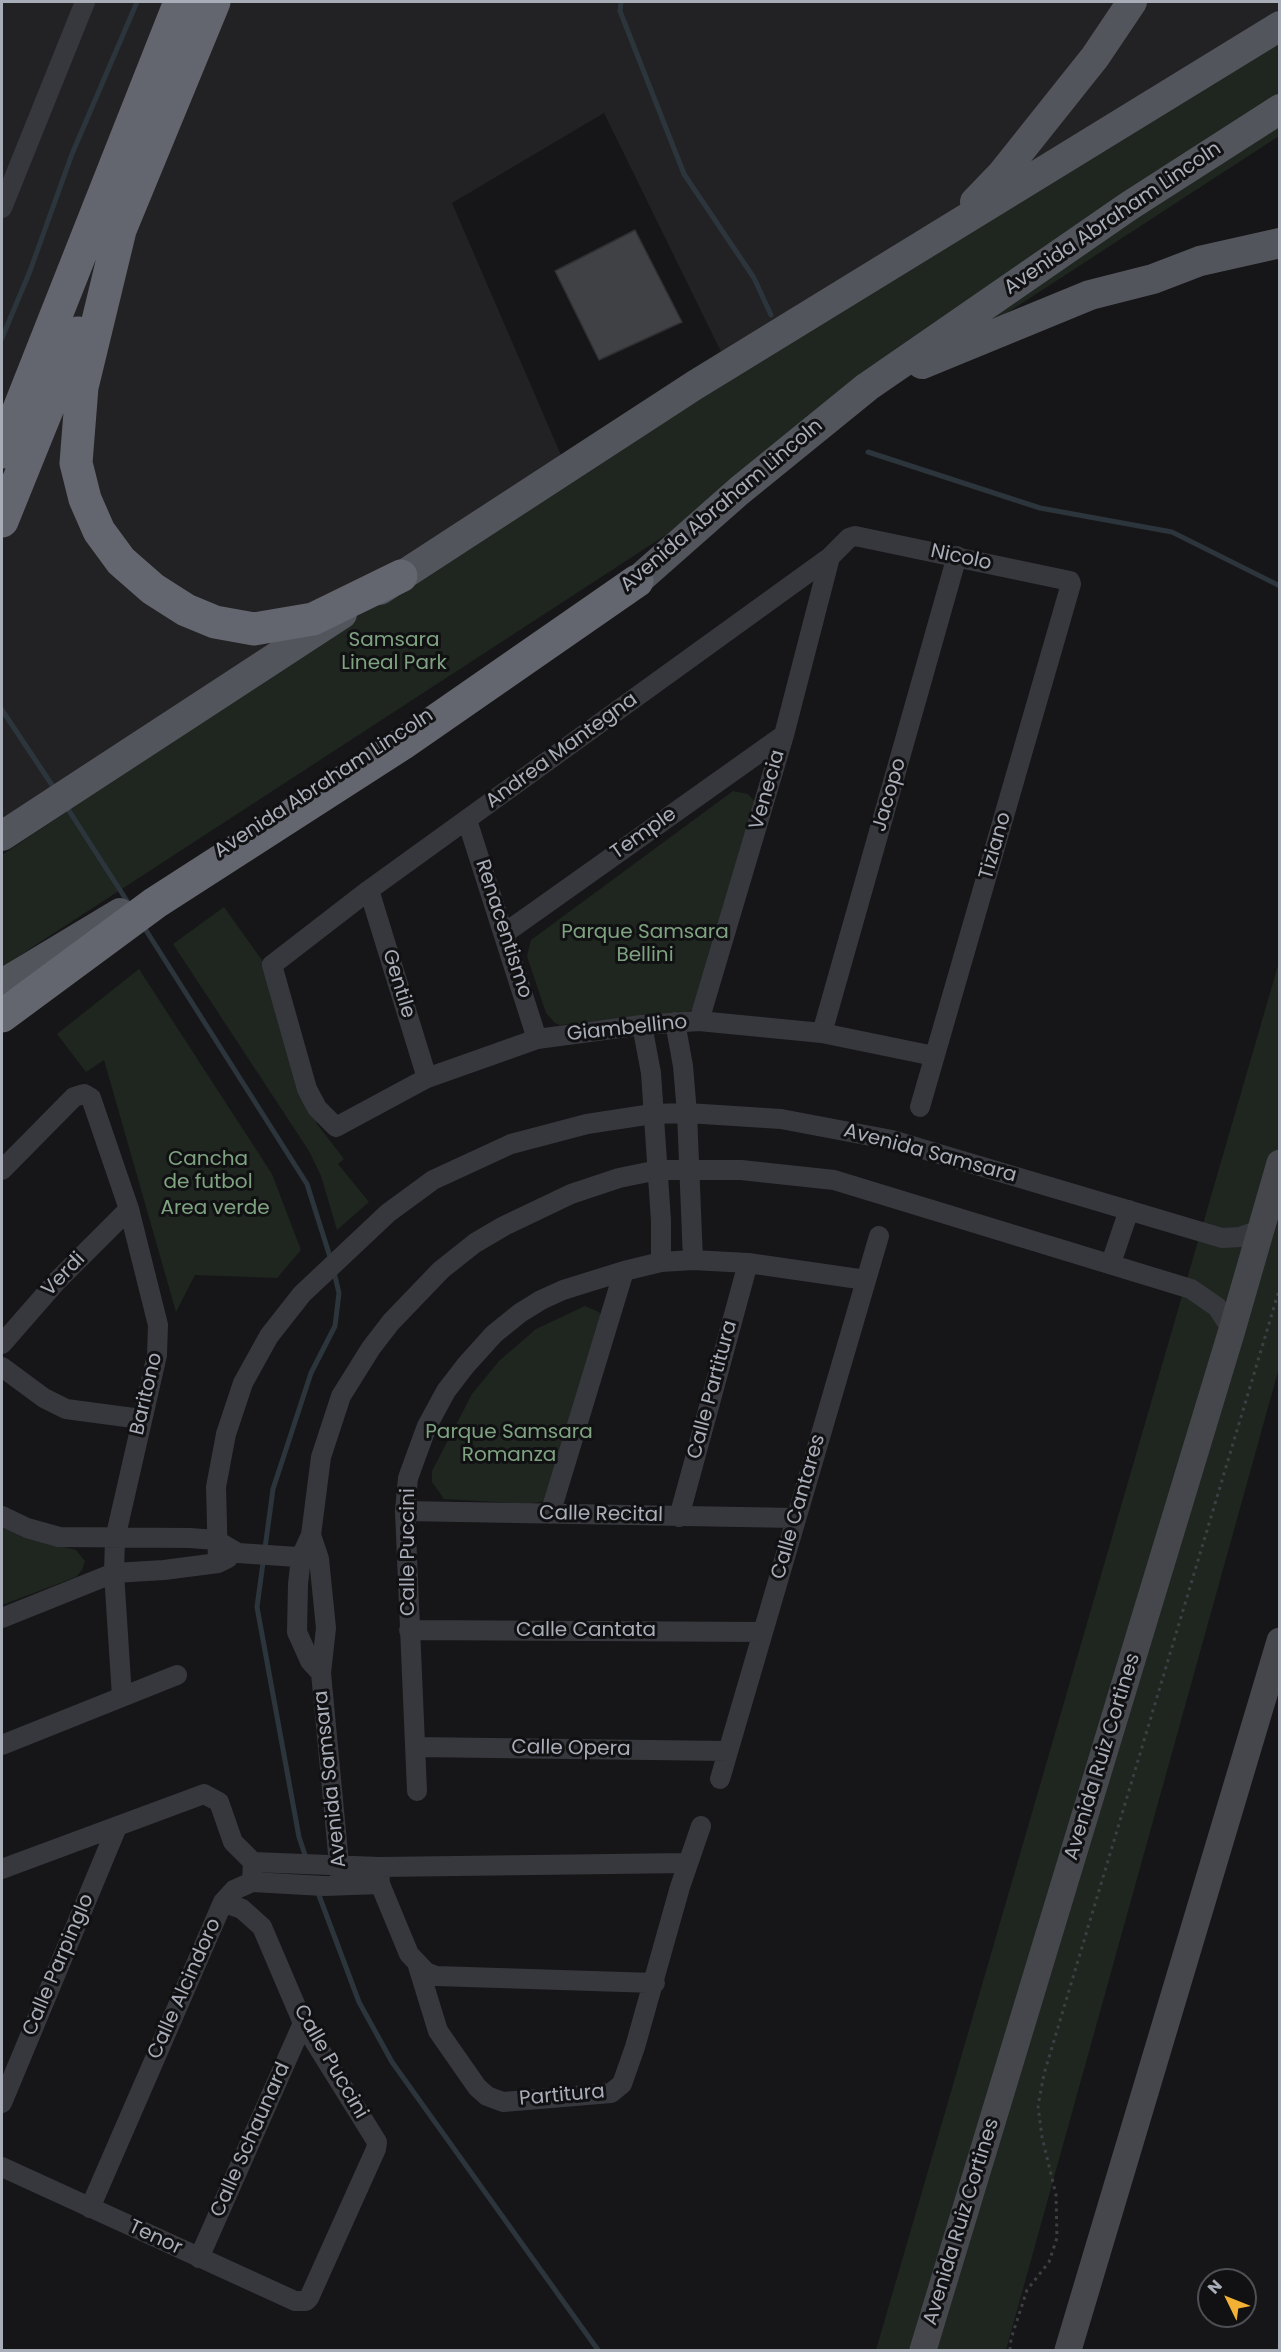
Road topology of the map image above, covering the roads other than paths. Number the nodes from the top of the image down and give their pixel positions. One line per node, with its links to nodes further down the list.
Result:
1 (85, 2): 7 (street)
2 (180, 2): 12 (highway)
3 (214, 2): 8 (highway)
4 (1132, 2): 9 (main road)
5 (1280, 26): 9 (main road)
6 (1280, 109): 11 (main road, Avenida Abraham Lincoln)
7 (2, 208)
8 (121, 226): 13 (highway); 17 (highway)
9 (949, 231): 17 (main road)
10 (1280, 243): 11 (main road)
11 (867, 387): 18 (main road, Avenida Abraham Lincoln)
12 (2, 452)
13 (2, 521)
14 (849, 538): 15 (street, Nicolo); 16 (street, Andrea Mantegna)
15 (957, 556): 19 (street, Nicolo); 30 (street, Jacopo)
16 (830, 557): 20 (street, Venecia); 21 (street, Andrea Mantegna)
17 (401, 576): 22 (main road)
18 (637, 581): 25 (main road, Avenida Abraham Lincoln); 26 (highway)
19 (1071, 584): 32 (street, Tiziano)
20 (784, 735): 24 (street, Temple); 27 (street, Venecia)
21 (467, 820): 23 (street, Andrea Mantegna); 24 (street, Renacentismo)
22 (2, 836)
23 (369, 890): 33 (street, Gentile); 37 (street, Andrea Mantegna)
24 (505, 933): 31 (street, Renacentismo)
25 (2, 984)
26 (2, 1017)
27 (699, 1021): 28 (street, Giambellino); 30 (street, Giambellino)
28 (675, 1022): 29 (street, Giambellino); 35 (street)
29 (642, 1025): 31 (street, Giambellino); 36 (street)
30 (822, 1033): 32 (street, Giambellino)
31 (537, 1039): 33 (street, Giambellino)
32 (934, 1056): 34 (street, Tiziano)
33 (427, 1078): 37 (street, Giambellino)
34 (920, 1107)
35 (687, 1113): 36 (street, Avenida Samsara); 39 (street); 43 (street, Avenida Samsara)
36 (652, 1114): 41 (street); 62 (street, Avenida Samsara)
37 (337, 1127)
38 (1280, 1163): 44 (main road, Avenida Ruiz Cortines)
39 (689, 1169): 41 (street, Avenida Samsara); 46 (street); 49 (street, Avenida Samsara)
40 (2, 1170): 42 (street, Baritono)
41 (658, 1170): 47 (street); 64 (street, Avenida Samsara)
42 (129, 1209): 53 (street, Verdi); 55 (street, Baritono)
43 (1129, 1210): 44 (street, Avenida Samsara); 49 (street)
44 (1260, 1230): 52 (main road, Avenida Ruiz Cortines)
45 (879, 1236): 51 (street, Calle Cantares)
46 (693, 1260): 47 (street, Calle Puccini); 48 (street, Calle Puccini)
47 (661, 1262): 50 (street, Calle Puccini)
48 (748, 1263): 51 (street, Calle Puccini); 59 (street, Calle Partitura)
49 (1111, 1263): 52 (street, Avenida Samsara)
50 (624, 1271): 56 (street, Calle Puccini); 57 (street)
51 (866, 1280): 60 (street, Calle Cantares)
52 (1232, 1330): 96 (main road, Avenida Ruiz Cortines)
53 (2, 1344)
54 (2, 1366): 55 (street)
55 (141, 1419): 61 (street, Baritono)
56 (405, 1511): 57 (street, Calle Recital); 68 (street, Calle Puccini)
57 (550, 1514): 59 (street, Calle Recital)
58 (2, 1516): 61 (street)
59 (679, 1517): 60 (street, Calle Recital)
60 (796, 1518): 69 (street, Calle Cantares)
61 (115, 1539): 62 (street); 66 (street, Baritono)
62 (216, 1540): 63 (street); 65 (street, Avenida Samsara)
63 (238, 1552): 64 (street); 65 (street)
64 (310, 1558): 71 (street, Avenida Samsara); 71 (street, Avenida Samsara)
65 (218, 1563): 66 (street)
66 (114, 1573): 67 (street); 73 (street, Baritono)
67 (2, 1618)
68 (409, 1630): 69 (street, Calle Cantata); 75 (street, Calle Puccini)
69 (763, 1632): 76 (street, Calle Cantares)
70 (1280, 1641): 97 (main road)
71 (321, 1673): 82 (street, Avenida Samsara)
72 (177, 1676): 73 (street)
73 (122, 1697): 74 (street)
74 (2, 1745)
75 (415, 1747): 76 (street, Calle Opera); 78 (street, Calle Puccini)
76 (728, 1751): 77 (street, Calle Cantares)
77 (720, 1779)
78 (417, 1791)
79 (701, 1826): 81 (street, Partitura)
80 (117, 1827): 83 (street); 84 (street); 91 (street, Calle Parpinglo)
81 (688, 1863): 85 (street); 89 (street, Partitura)
82 (331, 1864): 84 (street); 85 (street); 86 (street, Avenida Samsara)
83 (2, 1869)
84 (253, 1872): 86 (street); 87 (street, Calle Alcindoro)
85 (380, 1875): 86 (street); 88 (street)
86 (332, 1885)
87 (223, 1902): 90 (street, Calle Puccini); 93 (street, Calle Alcindoro)
88 (418, 1966): 89 (street); 89 (street, Partitura)
89 (655, 1983)
90 (303, 2023): 94 (street, Calle Schaunard); 95 (street, Calle Puccini)
91 (2, 2103)
92 (2, 2168): 93 (street, Tenor)
93 (90, 2208): 94 (street, Tenor)
94 (199, 2258): 95 (street, Tenor)
95 (309, 2298)
96 (923, 2350)
97 (1068, 2350)

